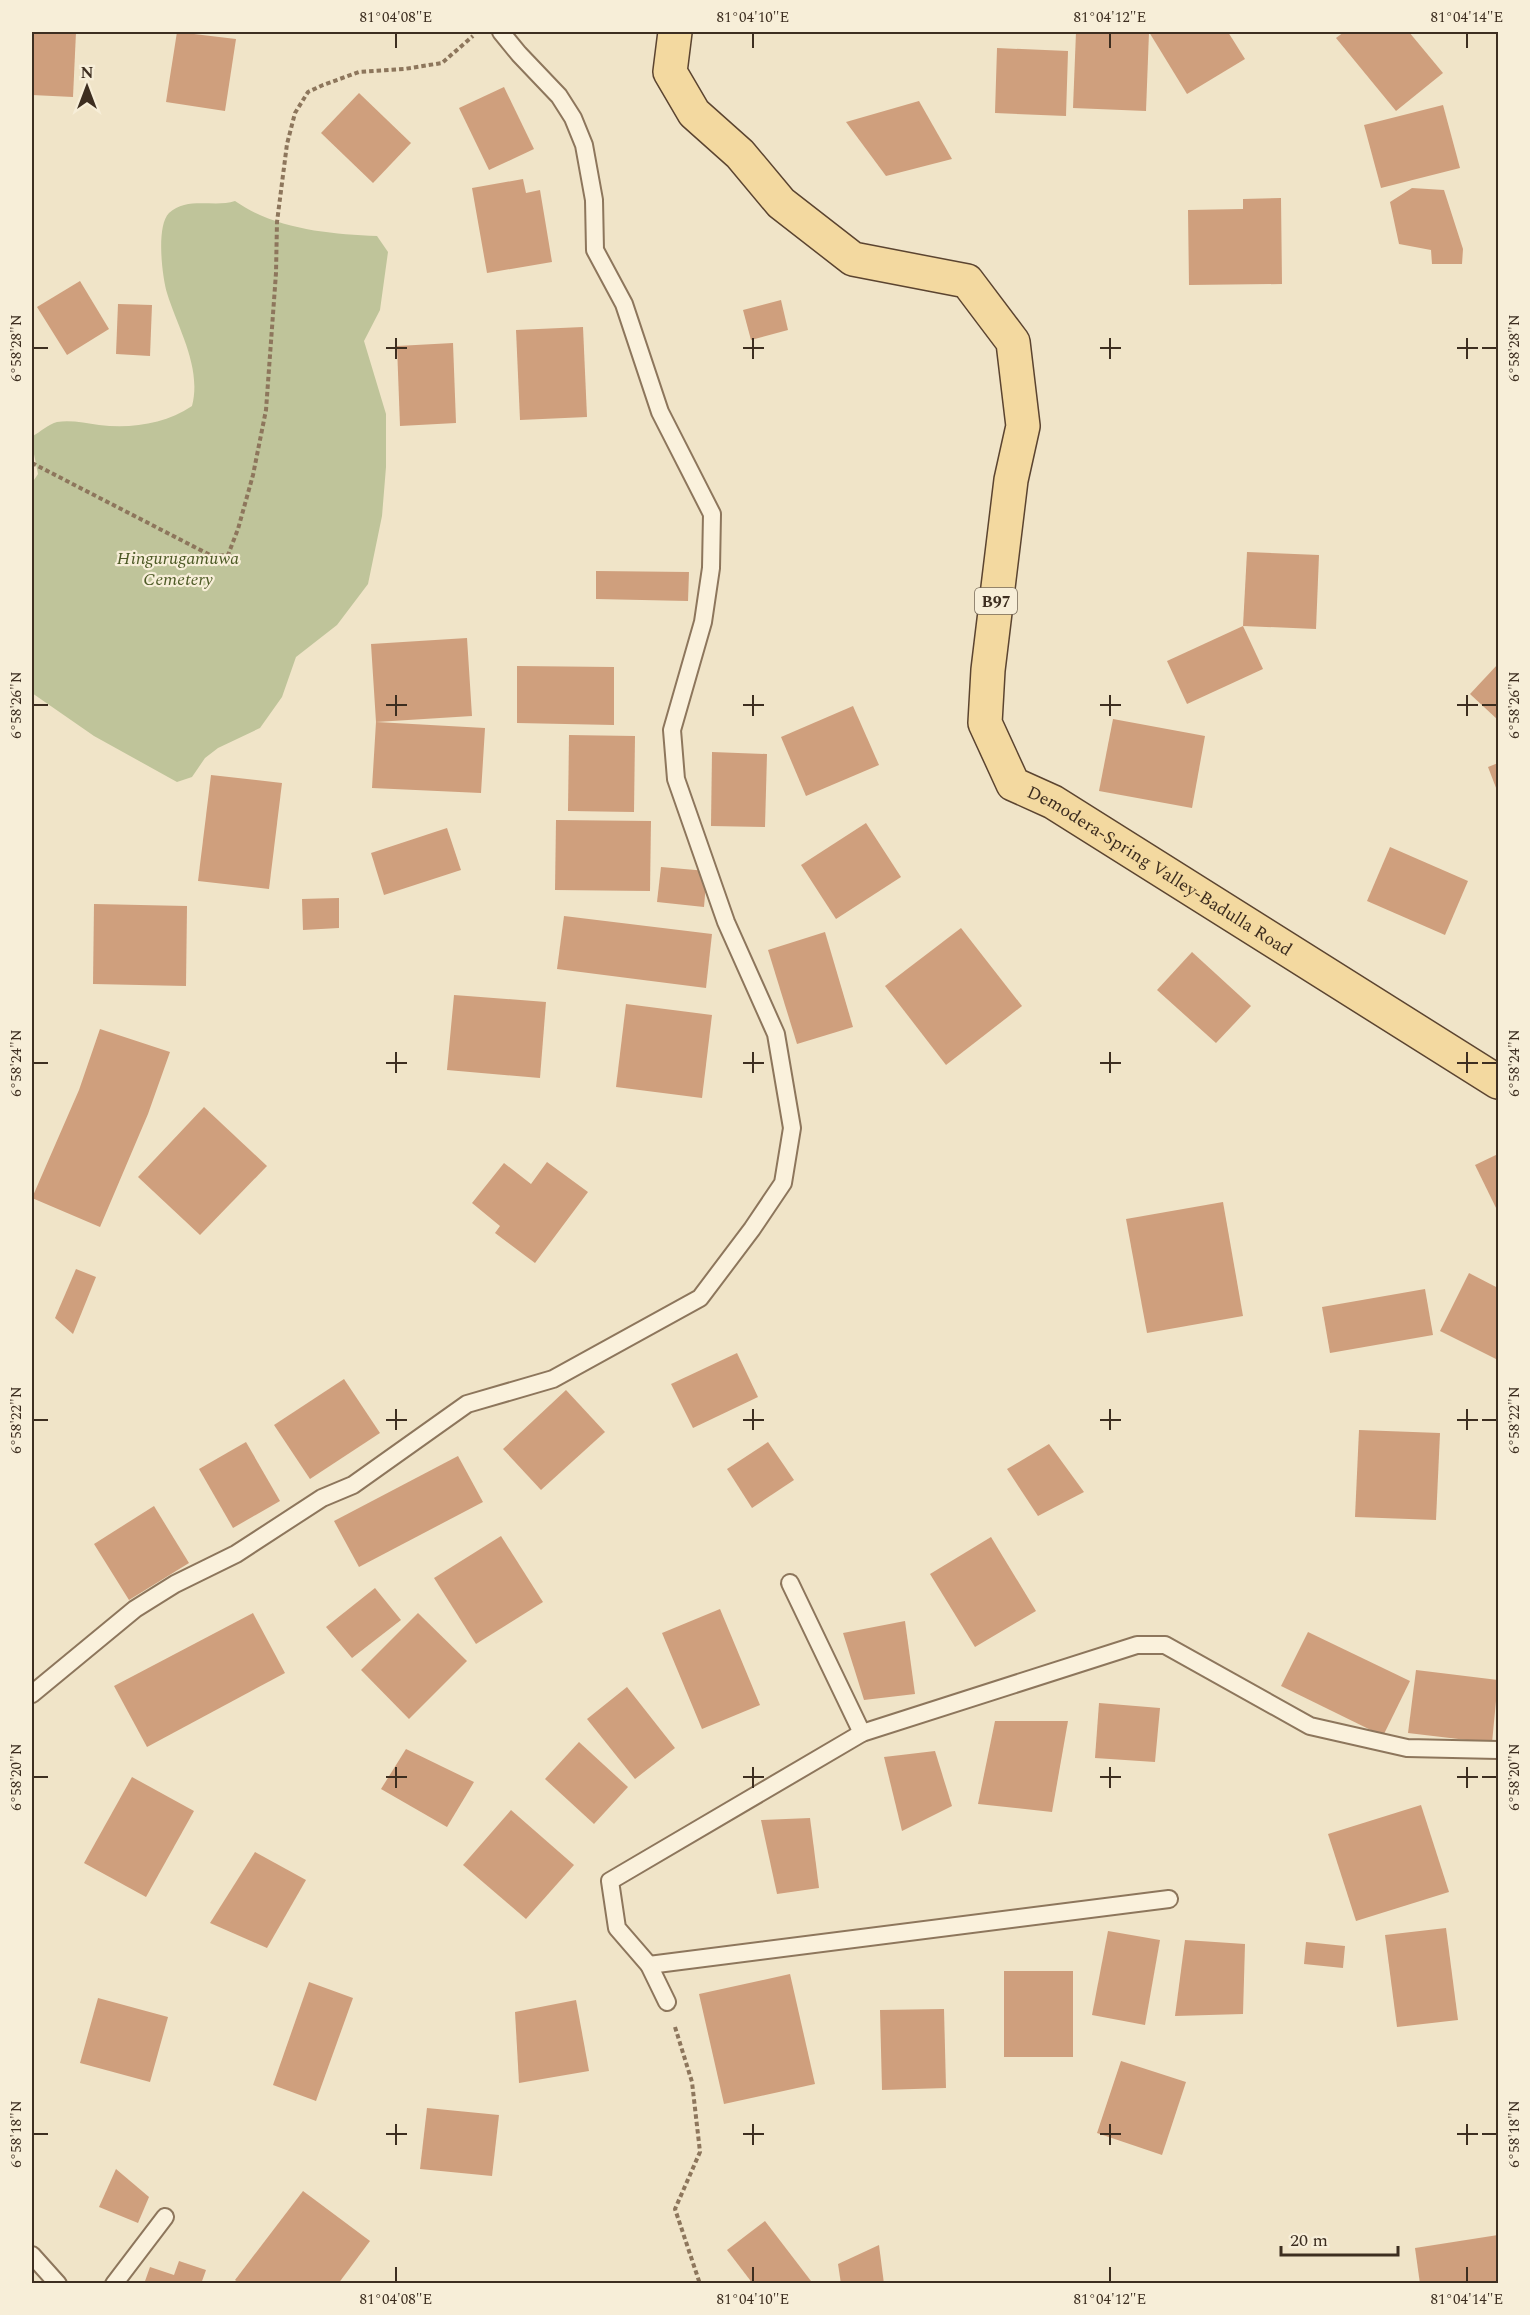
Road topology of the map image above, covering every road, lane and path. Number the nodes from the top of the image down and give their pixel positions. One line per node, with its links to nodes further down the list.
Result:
1 (478, 32): 4 (path)
2 (501, 32): 7 (lane)
3 (675, 32): 5 (main road, Demodera-Spring Valley-Badulla Road / B97)
4 (32, 463)
5 (1498, 1082)
6 (790, 1583): 8 (lane)
7 (32, 1694)
8 (862, 1733): 9 (lane); 11 (lane)
9 (1498, 1750)
10 (1169, 1899): 11 (lane)
11 (649, 1965): 12 (lane)
12 (667, 2002): 17 (path)
13 (165, 2217): 16 (lane)
14 (32, 2255): 15 (lane)
15 (58, 2283)
16 (114, 2283)
17 (700, 2283)

